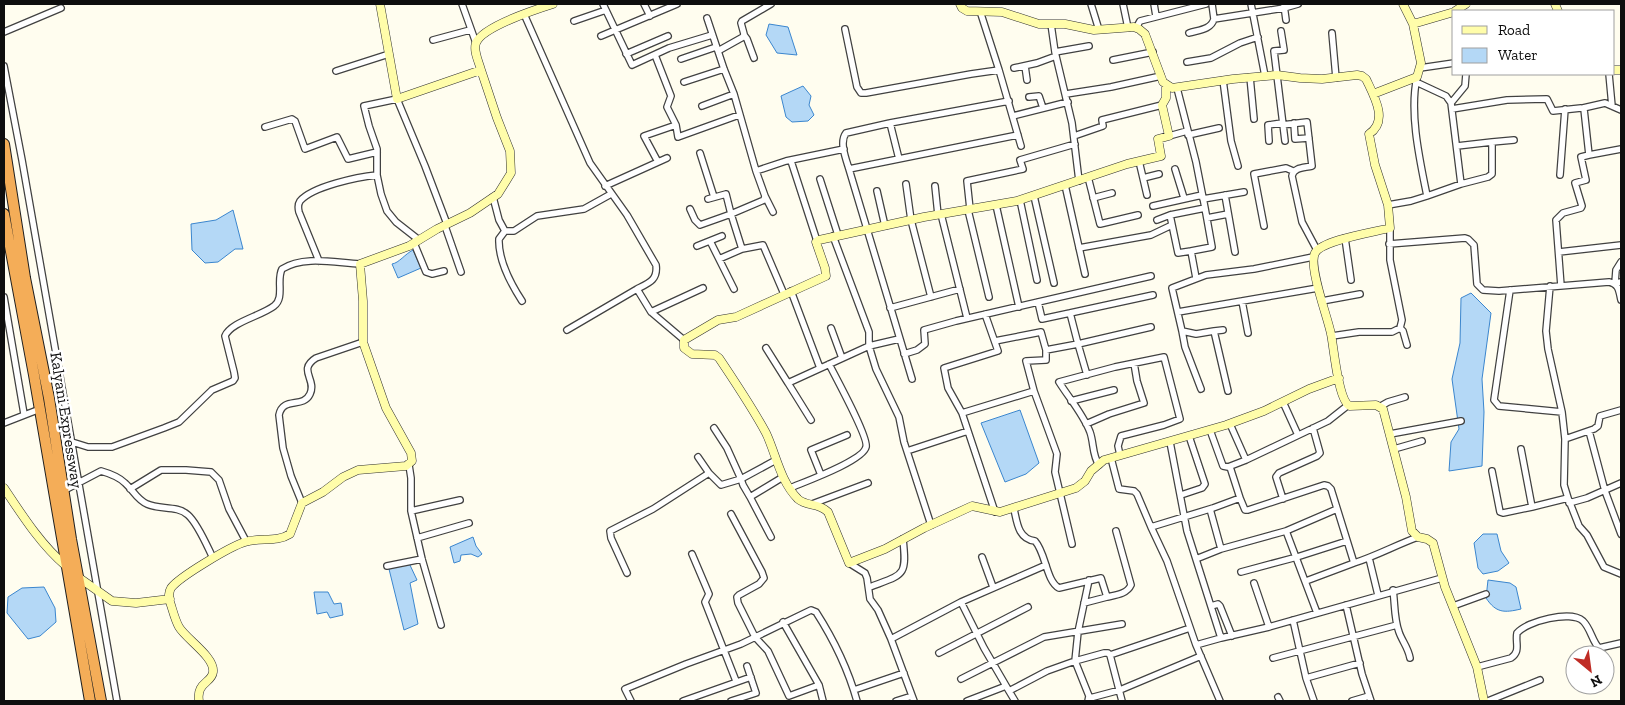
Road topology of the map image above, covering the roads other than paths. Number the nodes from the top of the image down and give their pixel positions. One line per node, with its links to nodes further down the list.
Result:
1 (380, 4): 51 (street)
2 (462, 4): 34 (street)
3 (554, 4): 22 (street)
4 (644, 4): 23 (street)
5 (677, 4): 23 (street)
6 (771, 4): 44 (street)
7 (960, 4): 19 (street)
8 (1091, 4): 36 (street)
9 (1123, 4): 31 (street)
10 (1154, 4): 24 (street)
11 (1206, 4): 24 (street)
12 (1212, 4): 26 (street)
13 (1251, 4): 20 (street)
14 (1298, 4): 16 (street)
15 (1403, 4): 30 (street)
16 (1284, 6): 20 (street); 27 (street)
17 (605, 7): 28 (street); 35 (street)
18 (61, 8): 38 (street)
19 (980, 11): 29 (street); 66 (street)
20 (1253, 13): 26 (street); 45 (street)
21 (1452, 13): 30 (street)
22 (524, 14): 47 (street); 142 (street)
23 (650, 16): 35 (street)
24 (1156, 16): 32 (street)
25 (708, 18): 41 (street)
26 (1214, 20): 39 (street)
27 (1286, 20)
28 (574, 21)
29 (1051, 24): 36 (street); 53 (street)
30 (1413, 24): 63 (street)
31 (1128, 28): 32 (street); 36 (street)
32 (1136, 28): 50 (street)
33 (845, 29): 66 (street)
34 (470, 30): 46 (street); 47 (street)
35 (616, 30): 42 (street); 52 (street)
36 (1099, 30)
37 (1281, 31): 68 (street)
38 (4, 32)
39 (1189, 33)
40 (1332, 33): 74 (street)
41 (712, 35): 49 (street); 54 (street)
42 (601, 36)
43 (668, 36): 52 (street)
44 (744, 36): 49 (street); 55 (street)
45 (1258, 37): 58 (street); 72 (street)
46 (433, 40)
47 (476, 43): 65 (street)
48 (1089, 46): 53 (street)
49 (717, 49): 56 (street); 64 (street)
50 (1153, 52): 57 (street); 71 (street)
51 (389, 54): 67 (street); 85 (street)
52 (626, 54): 54 (street)
53 (1056, 54): 61 (street); 82 (street)
54 (655, 55): 102 (street)
55 (754, 58)
56 (681, 59)
57 (1113, 60)
58 (1187, 62)
59 (1452, 63): 63 (street)
60 (4, 66): 293 (street)
61 (1025, 66): 62 (street); 75 (street)
62 (1014, 68)
63 (1420, 68): 77 (street)
64 (724, 69): 78 (street); 81 (street)
65 (481, 70): 85 (street); 154 (street)
66 (999, 70): 86 (street)
67 (336, 71)
68 (1277, 75): 72 (street); 74 (street); 101 (street)
69 (1466, 75): 90 (street)
70 (1609, 75): 91 (street)
71 (1161, 76): 79 (street); 82 (street)
72 (1265, 76): 73 (street)
73 (1250, 77): 76 (street); 98 (street)
74 (1336, 78): 83 (street)
75 (1027, 80)
76 (1223, 80): 80 (street); 128 (street)
77 (1417, 80): 83 (street); 90 (street); 153 (street)
78 (684, 82)
79 (1166, 85): 80 (street); 88 (street)
80 (1177, 88): 105 (street)
81 (734, 94): 89 (street); 96 (street)
82 (1066, 94): 87 (street)
83 (1373, 94): 160 (street)
84 (1029, 97): 92 (street)
85 (397, 99): 120 (street); 175 (street)
86 (1009, 101): 97 (street); 99 (street)
87 (1068, 102): 92 (street); 107 (street)
88 (1162, 105): 107 (street); 108 (street)
89 (702, 106)
90 (1452, 106): 94 (street); 117 (street)
91 (1612, 106): 93 (street); 95 (street)
92 (1043, 108): 97 (street)
93 (1584, 108): 94 (street); 122 (street)
94 (1565, 110): 135 (street)
95 (1621, 110)
96 (739, 115): 102 (street); 131 (street)
97 (1013, 116): 106 (street)
98 (1254, 119)
99 (890, 123): 118 (street); 124 (street)
100 (1294, 123): 101 (street); 109 (street); 109 (street)
101 (1282, 124): 111 (street); 112 (street)
102 (676, 126): 127 (street)
103 (265, 127): 120 (street)
104 (1219, 128): 105 (street)
105 (1188, 133): 108 (street); 155 (street)
106 (1018, 135): 116 (street); 124 (street)
107 (1074, 136): 115 (street)
108 (1169, 136): 126 (street)
109 (1309, 138): 132 (street)
110 (1514, 140): 113 (street)
111 (1269, 141)
112 (1285, 141)
113 (1492, 142): 117 (street); 141 (street)
114 (4, 144): 317 (highway, Kalyani Expressway)
115 (1075, 144): 139 (street); 164 (street)
116 (1021, 146)
117 (1457, 146): 141 (street)
118 (844, 149): 125 (street); 130 (street)
119 (1621, 149): 122 (street)
120 (377, 152): 133 (street)
121 (700, 153): 167 (street)
122 (1589, 155): 195 (street)
123 (667, 158): 127 (street)
124 (899, 159): 130 (street)
125 (791, 161): 131 (street); 187 (street)
126 (1139, 161): 136 (street); 137 (street)
127 (658, 162): 142 (street)
128 (1238, 166)
129 (1175, 169): 157 (street)
130 (850, 170): 180 (street)
131 (756, 171): 151 (street)
132 (1293, 171): 178 (street); 196 (street)
133 (378, 174): 185 (street); 198 (street)
134 (1159, 174): 137 (street)
135 (1560, 175)
136 (1088, 178): 139 (street); 156 (street)
137 (1143, 178): 149 (street)
138 (820, 179): 182 (street)
139 (1079, 180): 144 (street)
140 (906, 184): 173 (street)
141 (1461, 184): 153 (street)
142 (605, 186): 148 (street)
143 (935, 186): 168 (street)
144 (1065, 186): 152 (street); 191 (street)
145 (877, 191): 176 (street)
146 (1244, 192): 150 (street)
147 (1112, 193): 156 (street)
148 (611, 194): 181 (street); 216 (street)
149 (1147, 195)
150 (1225, 195): 155 (street); 169 (street)
151 (765, 196): 165 (street); 167 (street)
152 (1034, 196): 158 (street); 209 (street)
153 (1427, 196): 160 (street)
154 (494, 197): 175 (street); 181 (street)
155 (1202, 197): 157 (street); 162 (street)
156 (1094, 198): 170 (street)
157 (1184, 198): 161 (street)
158 (1020, 200): 159 (street); 206 (street)
159 (996, 205): 164 (street); 229 (street)
160 (1388, 205): 179 (street)
161 (1153, 206)
162 (1205, 208): 171 (street); 172 (street)
163 (690, 209): 167 (street)
164 (969, 209): 168 (street); 223 (street)
165 (773, 212)
166 (4, 214): 272 (highway, Kalyani Expressway)
167 (731, 214): 192 (street)
168 (940, 214): 173 (street); 215 (street)
169 (1228, 214): 172 (street); 194 (street)
170 (1138, 215)
171 (1170, 215): 174 (street); 177 (street)
172 (1207, 218): 193 (street)
173 (911, 220): 176 (street); 222 (street)
174 (1157, 220)
175 (447, 224): 185 (street); 202 (street)
176 (885, 226): 180 (street)
177 (1172, 226): 191 (street); 193 (street)
178 (1264, 226)
179 (1390, 228): 184 (street); 188 (street)
180 (868, 229): 182 (street); 230 (street)
181 (505, 231): 225 (street)
182 (836, 235): 187 (street); 251 (street)
183 (722, 236): 186 (street)
184 (1345, 238): 196 (street); 207 (street)
185 (417, 241): 200 (street); 201 (street)
186 (710, 241): 190 (street); 197 (street)
187 (817, 241): 218 (street)
188 (1390, 244): 217 (street); 238 (street)
189 (1621, 245): 195 (street)
190 (697, 246)
191 (1079, 248): 203 (street)
192 (742, 249): 197 (street); 218 (street)
193 (1191, 251): 205 (street)
194 (1236, 252)
195 (1559, 252): 211 (street)
196 (1315, 253): 205 (street); 213 (street)
197 (720, 259): 214 (street)
198 (319, 261): 200 (street); 293 (street)
199 (1621, 262): 208 (street)
200 (360, 264): 248 (street)
201 (444, 271)
202 (460, 272)
203 (1085, 274)
204 (1151, 276): 228 (street)
205 (1196, 278): 232 (street)
206 (1037, 280)
207 (1351, 280)
208 (1618, 282): 211 (street); 224 (street)
209 (1054, 283)
210 (1550, 286): 211 (street); 217 (street); 274 (street)
211 (1561, 286)
212 (702, 288): 231 (street)
213 (1318, 288): 226 (street); 227 (street)
214 (734, 289)
215 (960, 289): 222 (street); 235 (street)
216 (637, 290): 231 (street); 239 (street)
217 (1510, 290): 274 (street)
218 (787, 292): 246 (street); 258 (street)
219 (1360, 294): 227 (street)
220 (1152, 295): 233 (street)
221 (4, 297): 276 (street)
222 (931, 297): 230 (street)
223 (990, 297)
224 (1621, 300)
225 (522, 301)
226 (1242, 301): 232 (street); 243 (street)
227 (1322, 301): 244 (street)
228 (1038, 302): 229 (street); 233 (street)
229 (1019, 307): 234 (street)
230 (890, 308): 245 (street)
231 (650, 312): 246 (street)
232 (1178, 312): 241 (street)
233 (1070, 313): 249 (street)
234 (985, 314): 235 (street); 247 (street)
235 (967, 318): 254 (street)
236 (1151, 327): 249 (street)
237 (831, 328): 255 (street)
238 (1400, 328): 244 (street); 250 (street)
239 (567, 330)
240 (1223, 330): 242 (street)
241 (1182, 331): 242 (street); 263 (street)
242 (1214, 331): 266 (street)
243 (1248, 333)
244 (1332, 336): 260 (street)
245 (900, 339): 251 (street); 254 (street)
246 (684, 340): 301 (street)
247 (995, 341): 253 (street); 275 (street)
248 (363, 342): 303 (street); 326 (street)
249 (1078, 344): 253 (street); 259 (street)
250 (1407, 345)
251 (869, 346): 255 (street); 297 (street)
252 (766, 348): 262 (street)
253 (1046, 350): 265 (street)
254 (904, 354): 261 (street)
255 (842, 358): 257 (street)
256 (1134, 363): 259 (street); 280 (street); 298 (street)
257 (828, 364): 258 (street); 308 (street)
258 (820, 368): 262 (street)
259 (1087, 375): 268 (street)
260 (1339, 378): 269 (street); 270 (street)
261 (912, 379)
262 (788, 383): 277 (street)
263 (1201, 389)
264 (1114, 390): 268 (street)
265 (1034, 391): 275 (street); 319 (street)
266 (1228, 391)
267 (1405, 397): 271 (street)
268 (1071, 401): 280 (street)
269 (1283, 402): 281 (street); 289 (street)
270 (1348, 406): 271 (street); 283 (street)
271 (1381, 406): 287 (street)
272 (40, 409): 276 (street); 360 (highway, Kalyani Expressway)
273 (1621, 410): 286 (street)
274 (1562, 412): 291 (street)
275 (962, 413): 285 (street)
276 (24, 414): 279 (street)
277 (811, 420)
278 (1461, 421): 287 (street)
279 (4, 423)
280 (1086, 424): 304 (street)
281 (1230, 424): 284 (street); 302 (street)
282 (714, 428): 310 (street)
283 (1313, 428): 289 (street); 323 (street)
284 (1210, 430): 290 (street); 305 (street)
285 (968, 431): 297 (street); 333 (street)
286 (1589, 431): 291 (street); 318 (street)
287 (1390, 434): 295 (street)
288 (847, 435): 308 (street)
289 (1298, 435): 302 (street)
290 (1190, 436): 294 (street); 320 (street)
291 (1564, 439): 325 (street)
292 (1422, 441): 295 (street)
293 (72, 442): 311 (street)
294 (1170, 442): 298 (street); 320 (street)
295 (1394, 449): 343 (street)
296 (1521, 449): 328 (street)
297 (907, 451): 337 (street)
298 (1120, 455): 300 (street)
299 (698, 457): 307 (street)
300 (1111, 458): 304 (street); 338 (street)
301 (776, 460): 309 (street); 310 (street)
302 (1246, 460): 305 (street)
303 (409, 465): 326 (street); 332 (street)
304 (1099, 465): 319 (street)
305 (1230, 467): 322 (street)
306 (1492, 471): 328 (street)
307 (709, 473): 310 (street); 363 (street)
308 (821, 475): 315 (street)
309 (783, 476): 315 (street); 321 (street)
310 (741, 479): 321 (street)
311 (78, 482): 316 (street); 317 (street); 373 (street)
312 (868, 483): 327 (street)
313 (1621, 483): 318 (street)
314 (4, 488): 360 (street)
315 (790, 488): 327 (street)
316 (130, 489): 346 (street); 353 (street)
317 (63, 490): 360 (highway, Kalyani Expressway)
318 (1605, 491): 325 (street); 341 (street)
319 (1060, 494): 329 (street); 348 (street)
320 (1181, 495): 335 (street)
321 (750, 497): 342 (street)
322 (1240, 498): 323 (street); 330 (street)
323 (1283, 499): 331 (street)
324 (460, 500): 332 (street)
325 (1568, 500): 328 (street); 364 (street)
326 (302, 503): 346 (street)
327 (812, 504): 357 (street)
328 (1532, 507)
329 (1014, 508): 333 (street); 359 (street)
330 (1210, 509): 335 (street); 349 (street)
331 (1336, 509): 340 (street); 347 (street)
332 (411, 511): 344 (street)
333 (995, 512): 337 (street)
334 (731, 514): 395 (street)
335 (1184, 516): 338 (street); 356 (street)
336 (469, 523): 344 (street)
337 (931, 525): 345 (street)
338 (1151, 527): 391 (street)
339 (1116, 531): 376 (street)
340 (1286, 531): 349 (street); 352 (street)
341 (1621, 534)
342 (771, 537)
343 (1418, 537): 355 (street); 366 (street)
344 (417, 538): 354 (street)
345 (903, 539): 357 (street); 370 (street)
346 (246, 541): 353 (street)
347 (1347, 541): 352 (street); 358 (street)
348 (1072, 544)
349 (1220, 550): 356 (street)
350 (692, 554): 401 (street)
351 (982, 557): 371 (street)
352 (1297, 557): 362 (street); 368 (street)
353 (214, 558): 377 (street)
354 (422, 558): 361 (street); 388 (street)
355 (1369, 558): 358 (street); 375 (street)
356 (1196, 559): 381 (street)
357 (849, 563): 370 (street)
358 (1354, 563): 368 (street)
359 (1046, 565): 367 (street); 371 (street)
360 (71, 566): 365 (highway, Kalyani Expressway); 427 (highway, Kalyani Expressway)
361 (387, 566)
362 (1241, 572)
363 (627, 573)
364 (1621, 574)
365 (78, 577): 373 (street); 428 (highway, Kalyani Expressway)
366 (1442, 578): 372 (street); 382 (street)
367 (1089, 580): 376 (street); 379 (street)
368 (1306, 581): 384 (street)
369 (1254, 583): 390 (street)
370 (870, 587): 398 (street)
371 (993, 587): 378 (street)
372 (1393, 590): 375 (street); 389 (street)
373 (97, 592): 377 (street); 429 (street)
374 (1486, 594): 382 (street)
375 (1378, 595): 380 (street)
376 (1107, 597): 379 (street)
377 (170, 599): 430 (street)
378 (961, 602): 393 (street); 398 (street)
379 (1084, 602): 392 (street)
380 (1346, 604): 384 (street); 397 (street)
381 (1212, 606): 394 (street); 396 (street)
382 (1453, 606): 412 (street)
383 (1028, 607): 393 (street)
384 (1317, 613): 385 (street)
385 (1293, 620): 390 (street); 402 (street)
386 (784, 622): 395 (street); 419 (street); 421 (street)
387 (1122, 624): 392 (street)
388 (441, 625)
389 (1397, 625): 397 (street); 407 (street)
390 (1269, 627): 394 (street)
391 (1190, 628): 400 (street); 404 (street)
392 (1078, 632): 408 (street); 409 (street)
393 (977, 634): 403 (street); 409 (street)
394 (1232, 636): 396 (street)
395 (755, 637): 401 (street); 423 (street)
396 (1221, 638): 400 (street)
397 (1354, 638): 402 (street); 410 (street)
398 (891, 639): 413 (street)
399 (1621, 643): 412 (street)
400 (1196, 645): 405 (street)
401 (725, 650): 418 (street); 431 (street)
402 (1300, 651): 406 (street); 415 (street)
403 (939, 653)
404 (1110, 655): 408 (street); 422 (street)
405 (1201, 656): 422 (street); 440 (street)
406 (1273, 658)
407 (1410, 658)
408 (1075, 661): 420 (street); 426 (street)
409 (992, 662): 416 (street); 420 (street)
410 (1360, 663): 415 (street); 425 (street)
411 (747, 666): 414 (street)
412 (1477, 667): 443 (street)
413 (904, 673): 421 (street); 424 (street)
414 (751, 677): 418 (street); 433 (street)
415 (1306, 678): 441 (street)
416 (961, 679)
417 (1540, 680): 444 (street)
418 (736, 682): 432 (street)
419 (819, 685): 423 (street); 434 (street)
420 (1008, 688): 437 (street); 438 (street)
421 (854, 690): 435 (street)
422 (1120, 690): 426 (street); 439 (street)
423 (788, 699)
424 (913, 699): 436 (street)
425 (1370, 699): 442 (street)
426 (1089, 700)
427 (90, 701)
428 (101, 701)
429 (117, 701)
430 (199, 701)
431 (631, 701)
432 (683, 701)
433 (731, 701)
434 (823, 701)
435 (857, 701)
436 (896, 701)
437 (967, 701)
438 (1015, 701)
439 (1122, 701)
440 (1220, 701)
441 (1314, 701)
442 (1352, 701)
443 (1484, 701)
444 (1488, 701)

